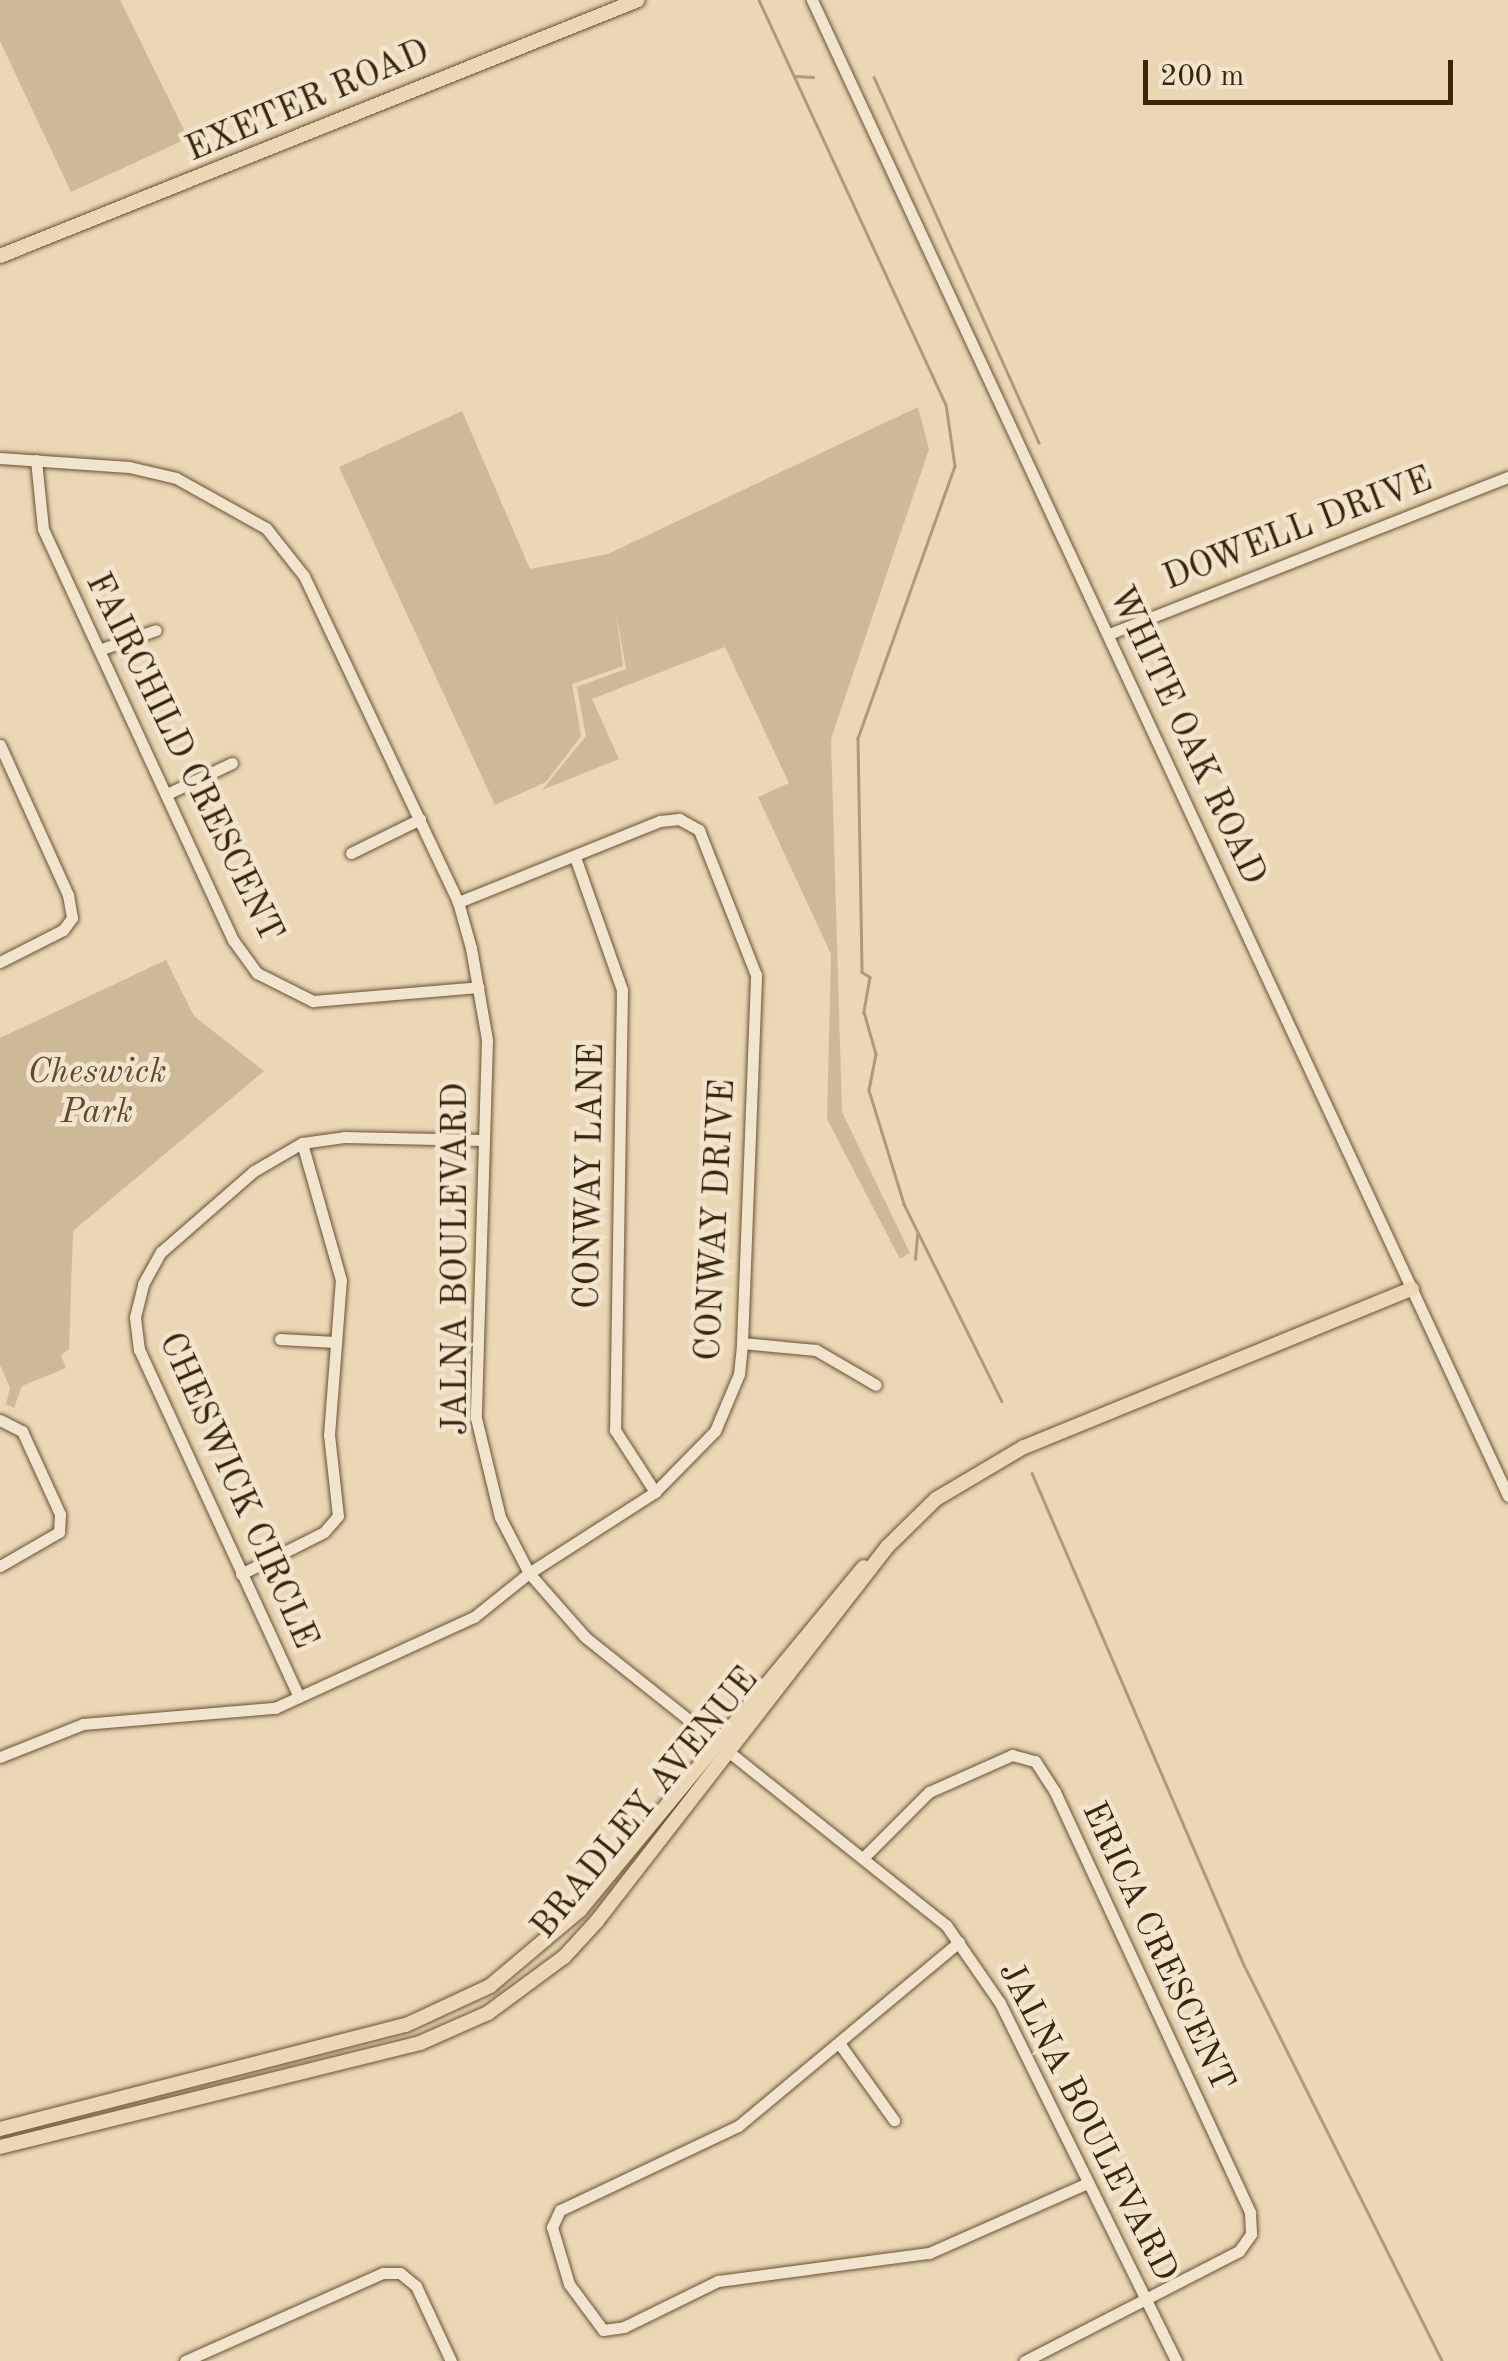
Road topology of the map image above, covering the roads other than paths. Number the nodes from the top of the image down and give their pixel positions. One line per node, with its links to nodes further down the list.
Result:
1 (638, 0): 3 (main road, EXETER ROAD)
2 (812, 0): 8 (street, WHITE OAK ROAD)
3 (0, 256)
4 (0, 458): 5 (street, JALNA BOULEVARD)
5 (36, 460): 9 (street, FAIRCHILD CRESCENT); 13 (street, JALNA BOULEVARD)
6 (1508, 477): 8 (street, DOWELL DRIVE)
7 (156, 630): 9 (street)
8 (1109, 634): 21 (street, WHITE OAK ROAD)
9 (99, 650): 12 (street, FAIRCHILD CRESCENT)
10 (0, 745): 17 (street)
11 (232, 762): 12 (street)
12 (167, 794): 18 (street, FAIRCHILD CRESCENT)
13 (420, 819): 14 (street); 16 (street, JALNA BOULEVARD)
14 (350, 854)
15 (575, 857): 16 (street, CONWAY DRIVE); 24 (street, CONWAY DRIVE); 27 (street, CONWAY LANE)
16 (458, 902): 18 (street, JALNA BOULEVARD)
17 (0, 962)
18 (478, 987): 19 (street, JALNA BOULEVARD)
19 (482, 1140): 20 (street, CHESWICK CIRCLE); 31 (street, JALNA BOULEVARD)
20 (302, 1144): 23 (street); 32 (street, CHESWICK CIRCLE)
21 (1412, 1289): 28 (street, WHITE OAK ROAD); 29 (main road, BRADLEY AVENUE)
22 (280, 1340): 23 (street)
23 (335, 1342): 32 (street)
24 (742, 1344): 25 (street); 27 (street, CONWAY DRIVE)
25 (876, 1384)
26 (0, 1420): 30 (street)
27 (655, 1492): 31 (street, CONWAY DRIVE)
28 (1508, 1496)
29 (887, 1547): 34 (main road, BRADLEY AVENUE); 35 (main road, BRADLEY AVENUE)
30 (0, 1566)
31 (530, 1572): 33 (street, CONWAY DRIVE); 34 (street, JALNA BOULEVARD)
32 (241, 1574): 33 (street, CHESWICK CIRCLE)
33 (298, 1696): 36 (street, CONWAY DRIVE)
34 (718, 1740): 35 (street, JALNA BOULEVARD); 41 (main road, BRADLEY AVENUE)
35 (731, 1750): 37 (street, JALNA BOULEVARD); 42 (main road, BRADLEY AVENUE)
36 (0, 1757)
37 (865, 1856): 38 (street, JALNA BOULEVARD); 44 (street, ERICA CRESCENT)
38 (958, 1942): 39 (street); 43 (street, JALNA BOULEVARD)
39 (839, 2043): 40 (street); 43 (street)
40 (894, 2120)
41 (0, 2129)
42 (0, 2147)
43 (1088, 2183): 44 (street, JALNA BOULEVARD)
44 (1146, 2298): 47 (street); 48 (street, JALNA BOULEVARD)
45 (186, 2361): 46 (street)
46 (451, 2361)
47 (1025, 2361)
48 (1176, 2361)

